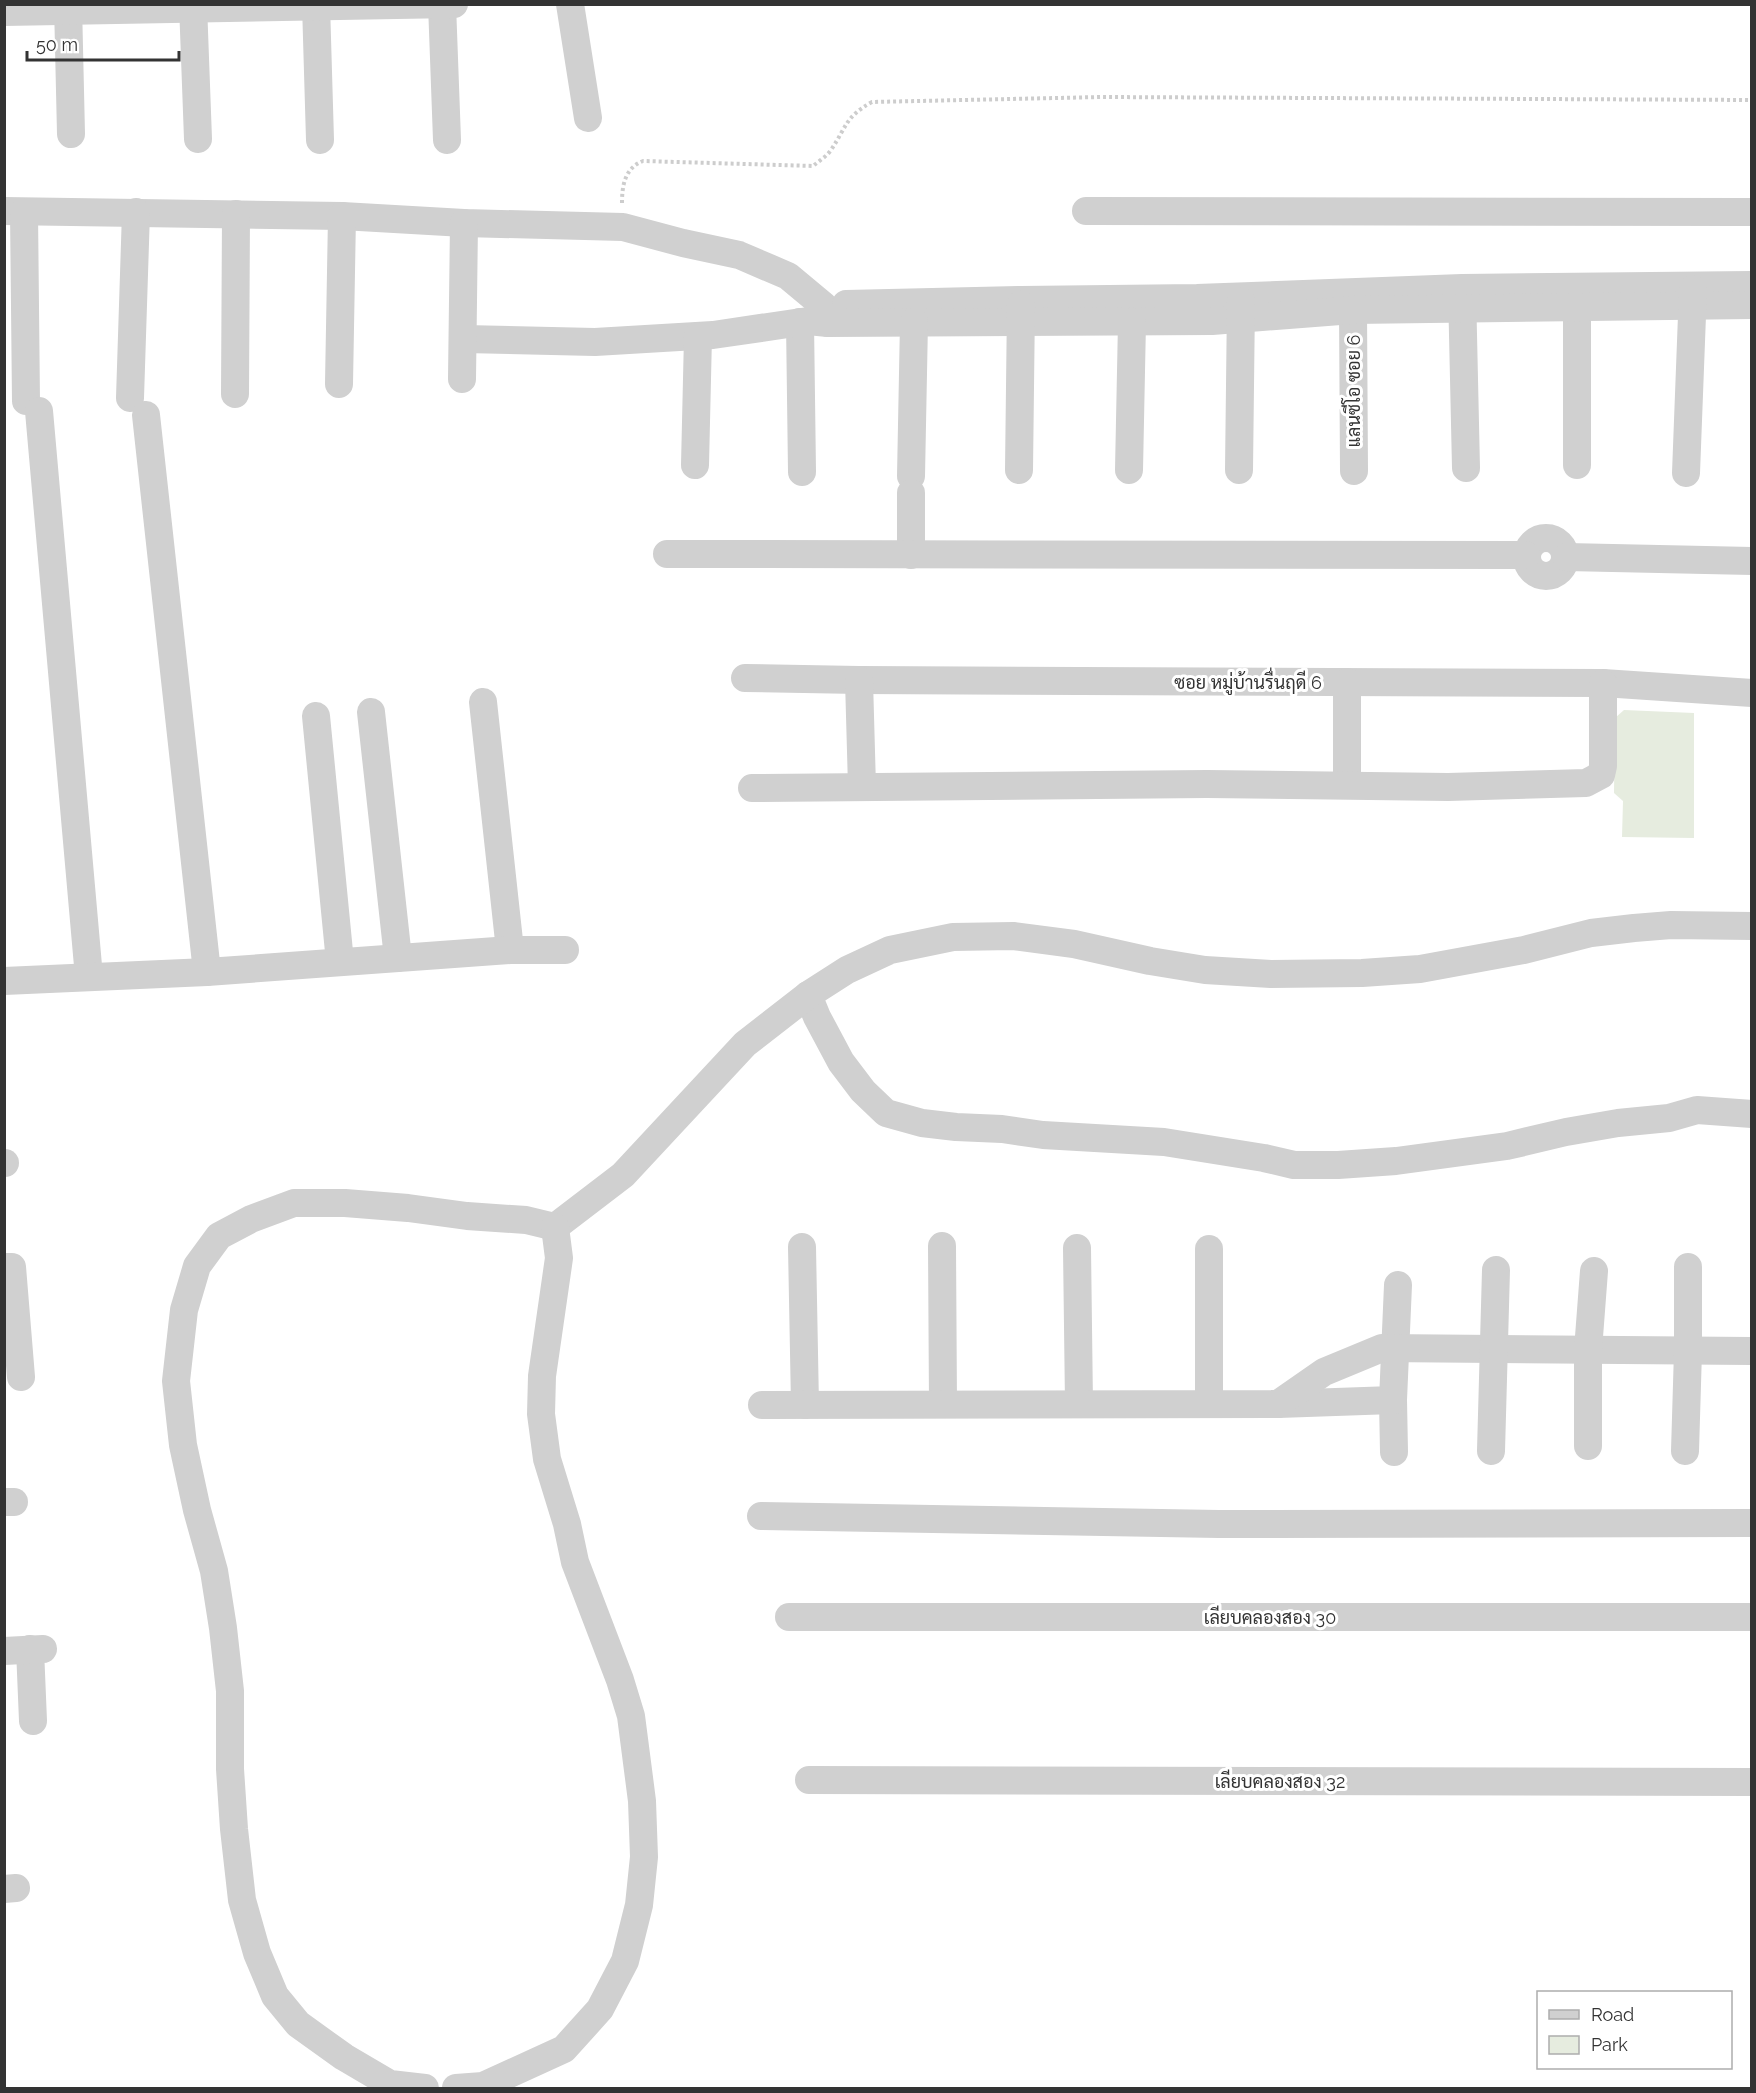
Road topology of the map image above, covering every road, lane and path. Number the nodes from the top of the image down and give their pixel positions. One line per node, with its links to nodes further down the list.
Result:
1 (454, 4): 3 (street)
2 (570, 4): 9 (street)
3 (442, 5): 4 (street); 13 (street)
4 (316, 6): 5 (street); 12 (street)
5 (193, 7): 6 (street); 11 (street)
6 (68, 8): 7 (street); 10 (street)
7 (4, 12)
8 (1752, 100): 21 (path)
9 (588, 118)
10 (71, 134)
11 (198, 139)
12 (320, 140)
13 (447, 140)
14 (1086, 211): 17 (street)
15 (14, 212): 16 (street); 67 (street)
16 (136, 212): 18 (street); 66 (street)
17 (1752, 212)
18 (236, 214): 19 (street); 37 (street)
19 (342, 216): 20 (street); 36 (street)
20 (464, 223): 21 (street); 34 (street)
21 (623, 227): 30 (street)
22 (1752, 285): 23 (street)
23 (1693, 295): 24 (street); 25 (street); 27 (street); 46 (street)
24 (1462, 299): 26 (street); 27 (street); 28 (street); 40 (street)
25 (1752, 305)
26 (1241, 308): 28 (street); 29 (street); 32 (street); 43 (street)
27 (1577, 308): 39 (street)
28 (1353, 310): 44 (street, แลนซีโอ ซอย 6)
29 (1021, 311): 30 (street); 31 (street); 32 (street); 41 (street)
30 (815, 318): 31 (street); 33 (street); 45 (street)
31 (914, 322): 48 (street)
32 (1132, 322): 42 (street)
33 (698, 336): 34 (street); 38 (street)
34 (464, 339): 35 (street)
35 (462, 379)
36 (339, 384)
37 (235, 394)
38 (695, 465)
39 (1577, 465)
40 (1466, 468)
41 (1019, 470)
42 (1130, 470)
43 (1239, 470)
44 (1354, 471)
45 (802, 472)
46 (1686, 472)
47 (668, 554): 48 (street)
48 (911, 555): 49 (street)
49 (1752, 561)
50 (745, 678): 51 (street, ซอย หมู่บ้านรื่นฤดี 6)
51 (858, 680): 52 (street, ซอย หมู่บ้านรื่นฤดี 6); 59 (street)
52 (1347, 682): 53 (street, ซอย หมู่บ้านรื่นฤดี 6); 58 (street)
53 (1603, 683): 54 (street, ซอย หมู่บ้านรื่นฤดี 6); 58 (street)
54 (1752, 693)
55 (483, 702): 62 (street)
56 (371, 712): 64 (street)
57 (316, 716): 65 (street)
58 (1347, 785): 59 (street)
59 (861, 787): 60 (street)
60 (752, 788)
61 (1752, 926): 69 (street)
62 (510, 950): 63 (street); 64 (street)
63 (565, 950)
64 (398, 958): 65 (street)
65 (340, 962): 66 (street)
66 (207, 972): 67 (street)
67 (89, 977): 68 (street)
68 (4, 981)
69 (808, 996): 70 (street); 71 (street)
70 (1752, 1114)
71 (555, 1227): 106 (street); 107 (street)
72 (942, 1246): 88 (street)
73 (802, 1247): 93 (street)
74 (1077, 1248): 89 (street)
75 (1209, 1249): 90 (street)
76 (4, 1267): 86 (street)
77 (1688, 1268): 84 (street)
78 (1496, 1270): 82 (street)
79 (1594, 1271): 83 (street)
80 (1398, 1284): 81 (street)
81 (1396, 1348): 82 (street); 87 (street); 91 (street)
82 (1494, 1350): 83 (street); 96 (street)
83 (1588, 1350): 84 (street); 94 (street)
84 (1688, 1351): 85 (street); 95 (street)
85 (1752, 1352)
86 (21, 1377)
87 (1393, 1400): 91 (street); 97 (street)
88 (944, 1404): 89 (street); 93 (street)
89 (1079, 1404): 90 (street)
90 (1209, 1404): 91 (street)
91 (1278, 1404)
92 (762, 1405): 93 (street)
93 (806, 1405)
94 (1588, 1446)
95 (1685, 1450)
96 (1491, 1451)
97 (1394, 1452)
98 (761, 1516): 99 (street)
99 (1752, 1523)
100 (789, 1617): 101 (street, เลียบคลองสอง 30)
101 (1752, 1617)
102 (26, 1650): 103 (street)
103 (33, 1721)
104 (809, 1780): 105 (street, เลียบคลองสอง 32)
105 (1752, 1782)
106 (425, 2088)
107 (465, 2088)

